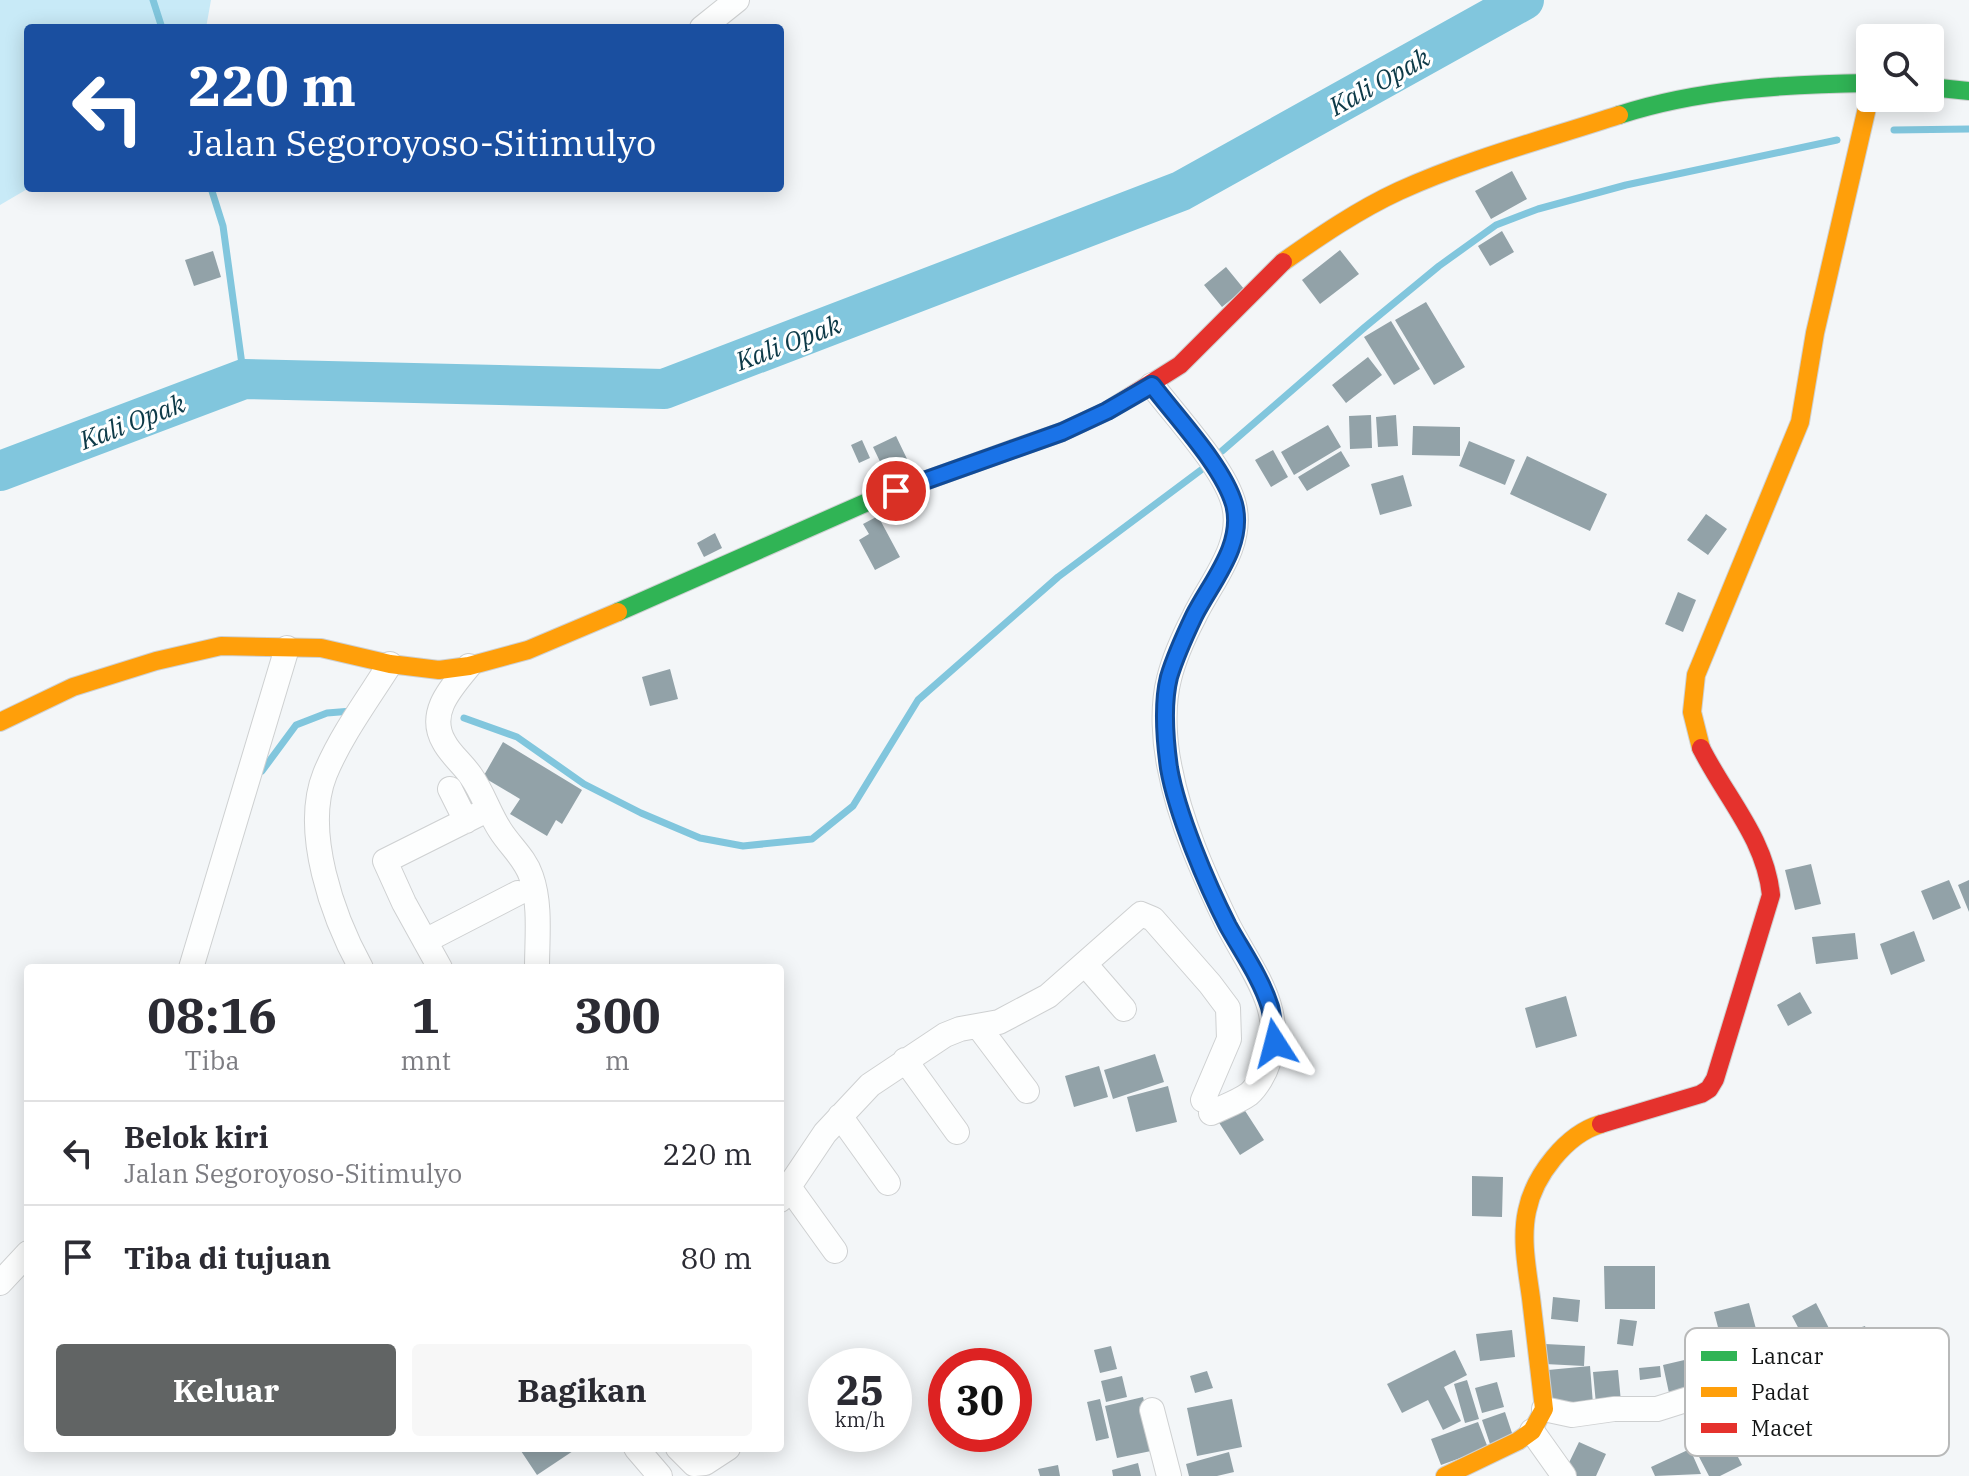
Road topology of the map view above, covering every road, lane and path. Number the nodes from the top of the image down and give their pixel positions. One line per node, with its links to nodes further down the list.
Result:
1 (737, 0): 2 (street)
2 (707, 24)
3 (1856, 83): 7 (main road)
4 (1944, 88): 5 (main road)
5 (1969, 91)
6 (1866, 112): 32 (main road)
7 (1152, 385): 10 (main road); 19 (street)
8 (287, 648): 9 (main road); 11 (main road); 15 (street)
9 (390, 664): 10 (main road); 16 (street)
10 (469, 666): 18 (street)
11 (0, 722)
12 (450, 789): 14 (street)
13 (523, 927): 14 (street)
14 (425, 941): 17 (street)
15 (192, 964)
16 (359, 964)
17 (438, 964)
18 (537, 964)
19 (1085, 964): 20 (street); 21 (street)
20 (1124, 1009)
21 (978, 1026): 22 (street); 23 (street)
22 (905, 1060): 24 (street); 25 (street)
23 (1027, 1091)
24 (840, 1116): 26 (street); 27 (street)
25 (957, 1132)
26 (888, 1183)
27 (784, 1193): 28 (street)
28 (835, 1251)
29 (24, 1257): 30 (street)
30 (0, 1283)
31 (1685, 1400): 32 (street)
32 (1544, 1409): 34 (main road)
33 (1152, 1410): 39 (street)
34 (1532, 1431): 40 (main road); 41 (street)
35 (639, 1452): 38 (street)
36 (682, 1452): 37 (street)
37 (722, 1452)
38 (660, 1476)
39 (1169, 1476)
40 (1445, 1476)
41 (1564, 1476)

